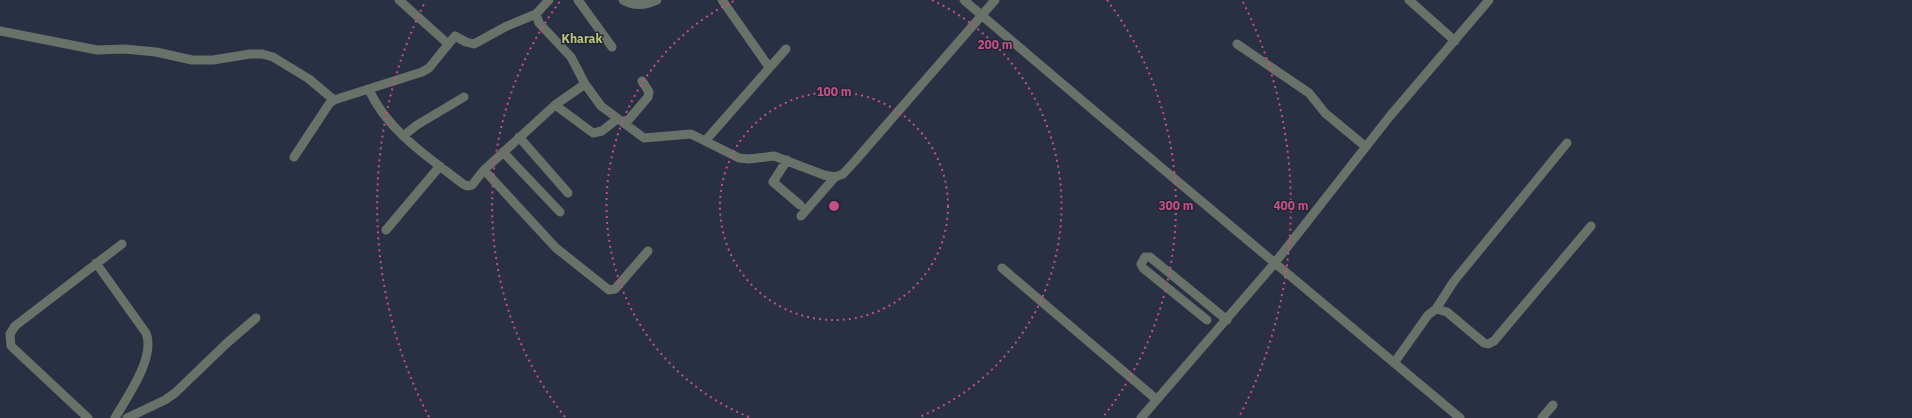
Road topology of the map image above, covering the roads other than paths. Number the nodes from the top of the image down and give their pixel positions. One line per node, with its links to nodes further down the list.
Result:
1 (399, 0): 15 (street)
2 (549, 0): 11 (street)
3 (578, 0): 17 (street)
4 (623, 0): 5 (street)
5 (657, 0)
6 (722, 0): 19 (street)
7 (964, 0): 12 (street)
8 (995, 0): 12 (street)
9 (1409, 0): 14 (street)
10 (1489, 0): 14 (street)
11 (536, 14): 15 (street); 21 (street)
12 (983, 15): 37 (street); 47 (street)
13 (0, 30): 24 (street)
14 (1455, 41): 31 (street)
15 (448, 43): 22 (street)
16 (1237, 44): 31 (street)
17 (612, 46)
18 (786, 49): 19 (street)
19 (769, 66): 29 (street)
20 (642, 81): 26 (street)
21 (585, 84): 25 (street); 26 (street)
22 (369, 90): 24 (street); 27 (street)
23 (464, 97): 27 (street)
24 (334, 100): 33 (street)
25 (555, 105): 26 (street); 28 (street)
26 (621, 122): 29 (street)
27 (403, 136): 35 (street)
28 (519, 137): 32 (street); 38 (street)
29 (706, 140): 34 (street)
30 (1567, 144): 49 (street)
31 (1366, 147): 47 (street)
32 (503, 152): 36 (street); 40 (street)
33 (294, 157)
34 (787, 160): 37 (street); 39 (street)
35 (440, 166): 36 (street); 43 (street)
36 (484, 170): 45 (street)
37 (835, 177): 41 (street)
38 (568, 193)
39 (800, 205)
40 (560, 212)
41 (801, 216)
42 (1591, 226): 49 (street)
43 (386, 230)
44 (122, 244): 46 (street)
45 (648, 251)
46 (96, 263): 56 (street); 57 (street)
47 (1274, 264): 52 (street); 53 (street)
48 (1002, 268): 54 (street)
49 (1436, 309): 53 (street)
50 (256, 318): 58 (street)
51 (1207, 320): 52 (street)
52 (1227, 320): 54 (street)
53 (1394, 363): 60 (street)
54 (1156, 399): 59 (street)
55 (1553, 405): 61 (street)
56 (88, 418)
57 (115, 418)
58 (127, 418)
59 (1141, 418)
60 (1460, 418)
61 (1542, 418)

